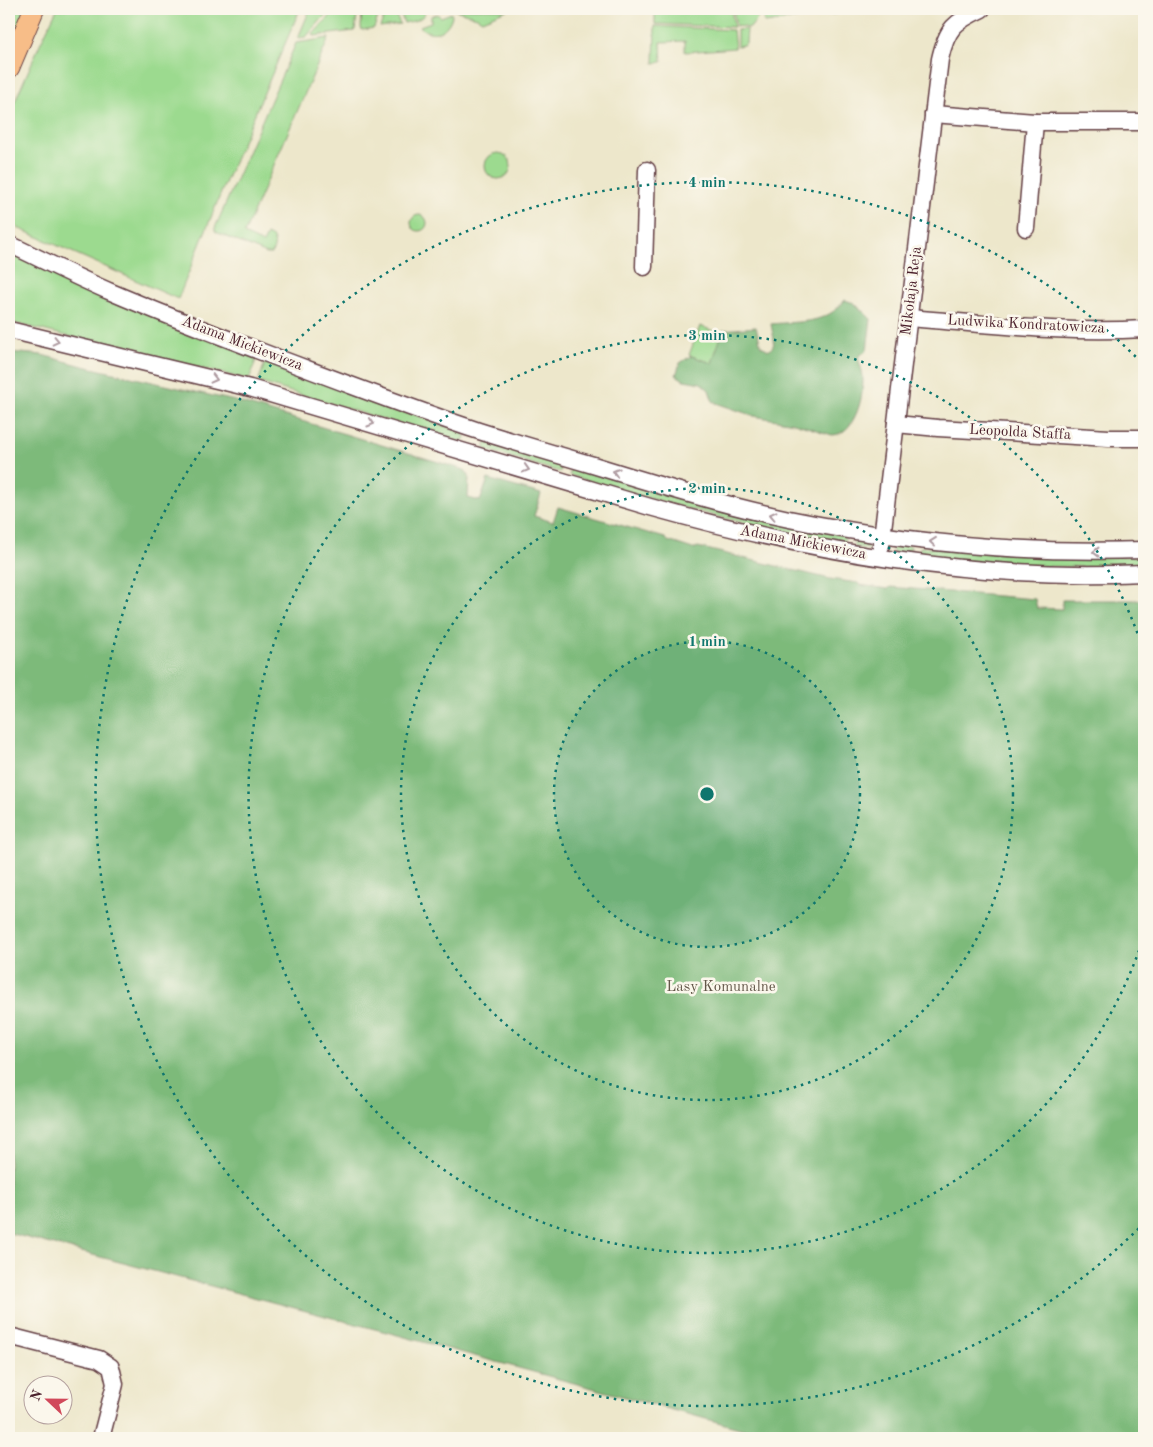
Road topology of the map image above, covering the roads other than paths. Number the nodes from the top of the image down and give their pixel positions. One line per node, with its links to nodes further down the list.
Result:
1 (34, 9): 3 (main road)
2 (982, 9): 4 (street, Mikołaja Reja)
3 (9, 68)
4 (932, 114): 5 (street); 11 (street, Mikołaja Reja)
5 (1035, 122): 6 (street); 8 (street)
6 (1144, 122)
7 (647, 170): 10 (street)
8 (1026, 228)
9 (9, 244): 15 (street, Adama Mickiewicza)
10 (644, 267)
11 (908, 318): 12 (street, Ludwika Kondratowicza); 14 (street, Mikołaja Reja)
12 (1144, 329)
13 (9, 330): 17 (street, Adama Mickiewicza, one-way to 17)
14 (896, 424): 16 (street, Leopolda Staffa); 18 (street, Mikołaja Reja)
15 (480, 431): 17 (street); 18 (street, Adama Mickiewicza, one-way to 15)
16 (1144, 438)
17 (472, 453): 20 (street, Adama Mickiewicza, one-way to 20)
18 (882, 535): 19 (street, Adama Mickiewicza, one-way to 18); 20 (street, Mikołaja Reja)
19 (1144, 550)
20 (880, 558): 21 (street, Adama Mickiewicza)
21 (1144, 573)
22 (9, 1336): 23 (street)
23 (101, 1438)

